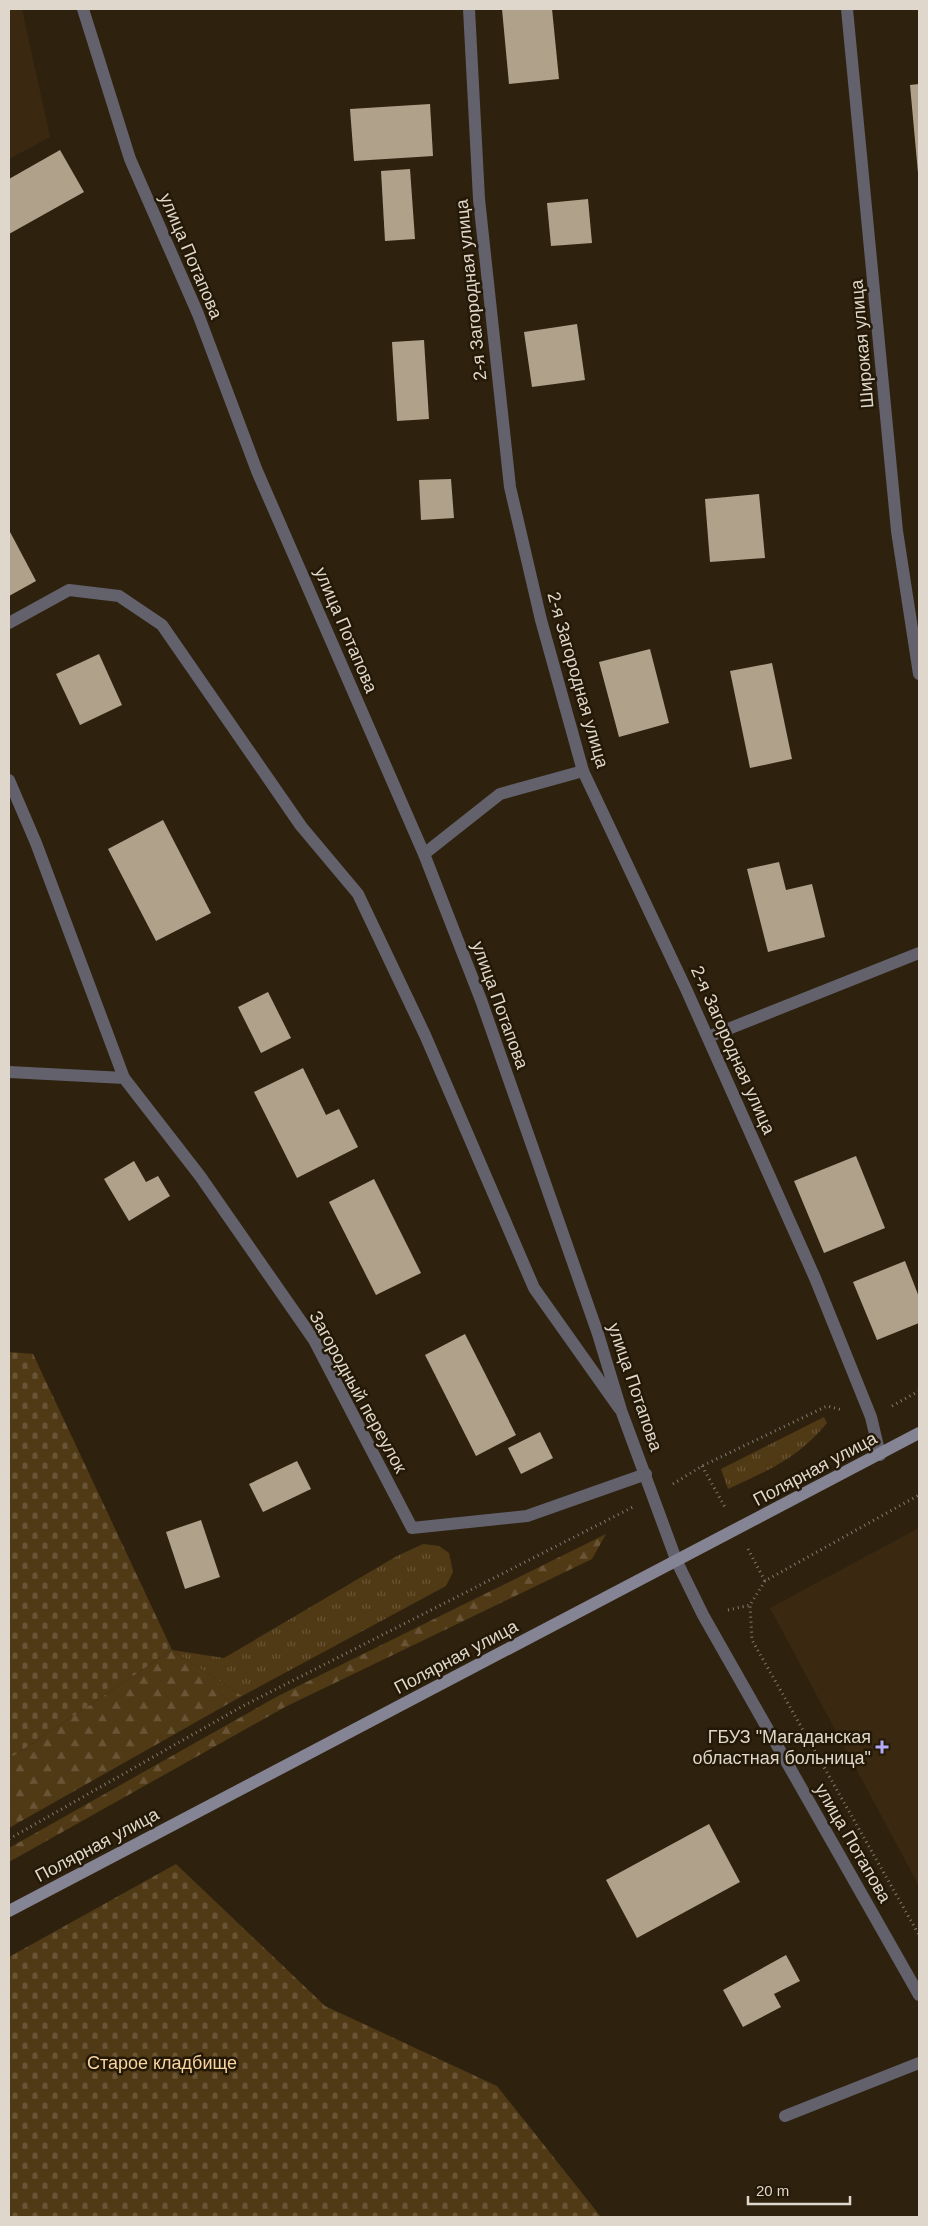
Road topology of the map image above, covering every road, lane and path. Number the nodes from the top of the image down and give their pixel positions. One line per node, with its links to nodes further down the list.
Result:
1 (82, 9): 8 (street, улица Потапова)
2 (470, 9): 6 (street, 2-я Загородная улица)
3 (848, 9): 5 (street, Широкая улица)
4 (9, 624): 14 (street)
5 (919, 674)
6 (583, 771): 8 (street); 10 (street, 2-я Загородная улица)
7 (9, 780): 12 (street)
8 (424, 854): 14 (street, улица Потапова)
9 (919, 953): 10 (street)
10 (708, 1037): 15 (street, 2-я Загородная улица)
11 (9, 1072): 12 (street)
12 (124, 1078): 19 (street, Загородный переулок)
13 (919, 1391): 15 (path)
14 (621, 1410): 19 (street, улица Потапова)
15 (871, 1417): 17 (street, 2-я Загородная улица); 18 (path)
16 (919, 1434): 17 (main road, Полярная улица)
17 (880, 1454): 22 (main road, Полярная улица)
18 (702, 1466): 21 (path); 22 (path)
19 (646, 1474): 21 (street, улица Потапова)
20 (919, 1495): 24 (path)
21 (654, 1496): 23 (street, улица Потапова); 25 (path)
22 (738, 1530): 23 (main road, Полярная улица); 24 (path)
23 (677, 1562): 26 (main road, Полярная улица); 28 (street, улица Потапова)
24 (765, 1581): 27 (path)
25 (9, 1839)
26 (9, 1911)
27 (919, 1935)
28 (919, 1995)
29 (919, 2063): 30 (street)
30 (785, 2116)

